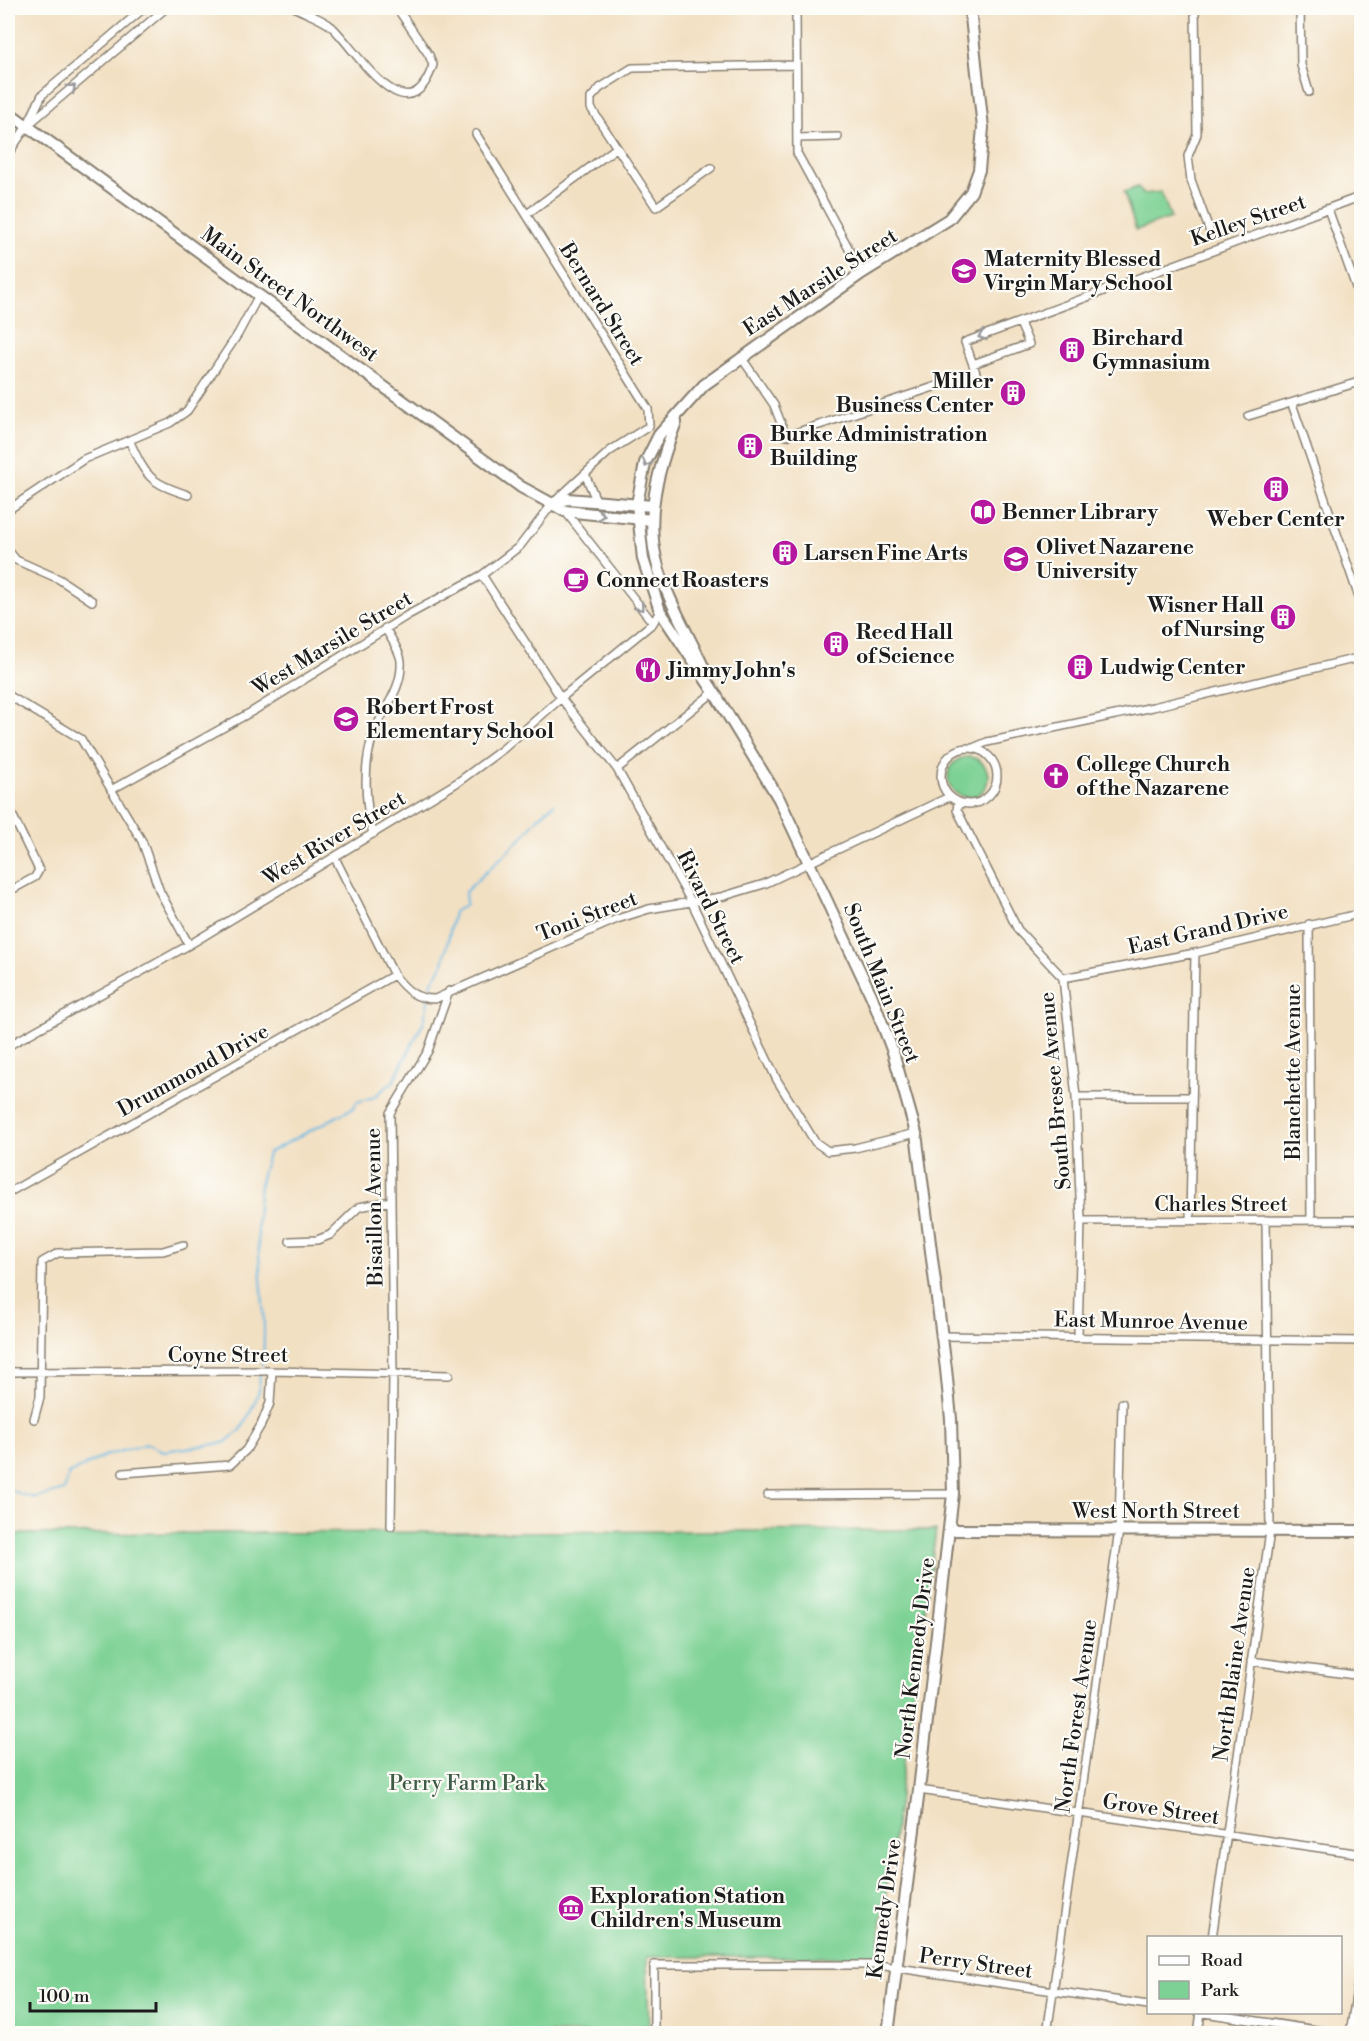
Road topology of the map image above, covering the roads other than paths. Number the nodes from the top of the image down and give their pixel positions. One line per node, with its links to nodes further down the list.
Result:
1 (144, 8): 12 (street)
2 (166, 8): 12 (street, one-way to 2)
3 (296, 8): 4 (street)
4 (397, 8)
5 (796, 8): 9 (street)
6 (970, 8): 23 (main road, East Marsile Street)
7 (1195, 8): 22 (street)
8 (1300, 8): 10 (street)
9 (795, 65): 15 (street); 16 (street)
10 (1309, 92)
11 (8, 112): 12 (main road, Main Street Northwest)
12 (27, 126): 17 (street); 24 (main road, Main Street Northwest)
13 (476, 134): 21 (street, Bernard Street)
14 (838, 137): 15 (street)
15 (797, 138): 23 (street)
16 (616, 148): 18 (street); 21 (street)
17 (8, 154)
18 (711, 168)
19 (1362, 196): 20 (street, Kelley Street)
20 (1328, 210): 25 (street); 26 (street, Kelley Street)
21 (527, 214): 34 (street, Bernard Street)
22 (1210, 232)
23 (862, 273): 27 (main road, East Marsile Street)
24 (259, 295): 33 (street); 37 (main road, Main Street Northwest)
25 (1362, 304)
26 (1020, 323): 28 (street, Kelley Street, one-way to 28); 28 (street)
27 (741, 357): 28 (street); 31 (main road, East Marsile Street)
28 (973, 364)
29 (1362, 381): 30 (street)
30 (1292, 404): 32 (street); 47 (street)
31 (679, 416): 38 (main road, East Marsile Street, one-way to 38); 39 (main road, East Marsile Street)
32 (1248, 416)
33 (130, 441): 35 (street); 40 (street)
34 (585, 474): 36 (street); 37 (street, Bernard Street)
35 (188, 495)
36 (596, 500): 37 (main road); 38 (main road)
37 (553, 503): 41 (main road, Main Street Northwest); 45 (street, West Marsile Street)
38 (637, 504): 39 (main road); 42 (main road, East Marsile Street)
39 (653, 506): 43 (main road, East Marsile Street)
40 (8, 510)
41 (565, 511): 42 (main road, Main Street Northwest, one-way to 42); 49 (street, one-way to 49)
42 (638, 519): 43 (main road, Main Street Northwest); 48 (main road, South Main Street)
43 (652, 520): 53 (main road, South Main Street)
44 (8, 550): 46 (street)
45 (482, 575): 51 (street, West Marsile Street); 55 (street, Rivard Street)
46 (92, 601)
47 (1362, 606)
48 (660, 612): 49 (street, West River Street); 50 (main road, South Main Street)
49 (653, 623): 50 (street); 55 (street, West River Street)
50 (669, 627): 53 (main road, South Main Street)
51 (385, 628): 58 (street, West Marsile Street); 62 (street)
52 (1362, 657): 56 (street)
53 (714, 692): 57 (street); 64 (main road, South Main Street)
54 (8, 695): 58 (street)
55 (561, 698): 57 (street, Rivard Street); 62 (street, West River Street)
56 (973, 748): 59 (street); 60 (street)
57 (617, 769): 66 (street, Rivard Street)
58 (111, 790): 69 (street)
59 (949, 798): 60 (street); 64 (street, Toni Street)
60 (958, 803): 72 (street, South Bresee Avenue)
61 (8, 806): 65 (street)
62 (373, 834): 63 (street, West River Street)
63 (335, 858): 69 (street, West River Street); 71 (street)
64 (808, 861): 66 (street, Toni Street); 77 (main road, South Main Street)
65 (8, 892)
66 (692, 903): 73 (street, Toni Street); 77 (street, Rivard Street)
67 (1362, 913): 68 (street, East Grand Drive)
68 (1309, 924): 70 (street, East Grand Drive); 81 (street, Blanchette Avenue)
69 (189, 945): 74 (street, West River Street)
70 (1195, 953): 72 (street, East Grand Drive); 76 (street)
71 (394, 975): 73 (street); 78 (street, Drummond Drive)
72 (1063, 978): 75 (street, South Bresee Avenue)
73 (449, 991): 79 (street, Bisaillon Avenue)
74 (8, 1046)
75 (1076, 1097): 76 (street); 83 (street, South Bresee Avenue)
76 (1192, 1097): 84 (street)
77 (916, 1133): 87 (main road, South Main Street)
78 (8, 1193)
79 (391, 1201): 85 (street); 94 (street, Bisaillon Avenue)
80 (1266, 1220): 81 (street, Charles Street); 84 (street, Charles Street); 89 (street, North Blaine Avenue)
81 (1311, 1220): 82 (street, Charles Street)
82 (1362, 1220)
83 (1081, 1221): 84 (street, Charles Street); 88 (street, South Bresee Avenue)
84 (1190, 1221)
85 (290, 1240)
86 (183, 1245): 93 (street)
87 (940, 1336): 88 (street, East Munroe Avenue); 99 (main road, South Main Street)
88 (1078, 1336): 89 (street, East Munroe Avenue)
89 (1267, 1340): 90 (street, East Munroe Avenue); 104 (street, North Blaine Avenue)
90 (1362, 1341)
91 (272, 1371): 93 (street, Coyne Street); 94 (street, Coyne Street); 98 (street)
92 (8, 1372): 93 (street, Coyne Street)
93 (39, 1372): 97 (street)
94 (393, 1375): 95 (street, Coyne Street); 101 (street, Bisaillon Avenue)
95 (449, 1376)
96 (1122, 1402): 103 (street, North Forest Avenue)
97 (34, 1419)
98 (123, 1473)
99 (953, 1494): 100 (street); 102 (main road, South Main Street)
100 (768, 1495)
101 (391, 1526)
102 (950, 1530): 103 (main road, West North Street); 108 (main road, North Kennedy Drive)
103 (1119, 1530): 104 (main road, West North Street); 109 (street, North Forest Avenue)
104 (1270, 1531): 105 (main road, West North Street); 106 (street, North Blaine Avenue)
105 (1362, 1531)
106 (1251, 1661): 107 (street); 110 (street, North Blaine Avenue)
107 (1362, 1676)
108 (919, 1790): 109 (street, Grove Street); 114 (main road, Kennedy Drive)
109 (1078, 1813): 110 (street, Grove Street); 115 (street, North Forest Avenue)
110 (1226, 1835): 111 (street, Grove Street); 112 (street, North Blaine Avenue)
111 (1362, 1854)
112 (1212, 1936)
113 (1362, 1957): 124 (street)
114 (896, 1968): 115 (street, Perry Street); 119 (street, Perry Street); 120 (main road, Kennedy Drive)
115 (1053, 1991): 116 (street, Perry Street); 121 (street, North Forest Avenue)
116 (1147, 2005)
117 (1200, 2014): 122 (street)
118 (1207, 2014): 123 (street)
119 (654, 2034)
120 (888, 2034)
121 (1047, 2034)
122 (1198, 2034)
123 (1342, 2034)
124 (1350, 2034)

